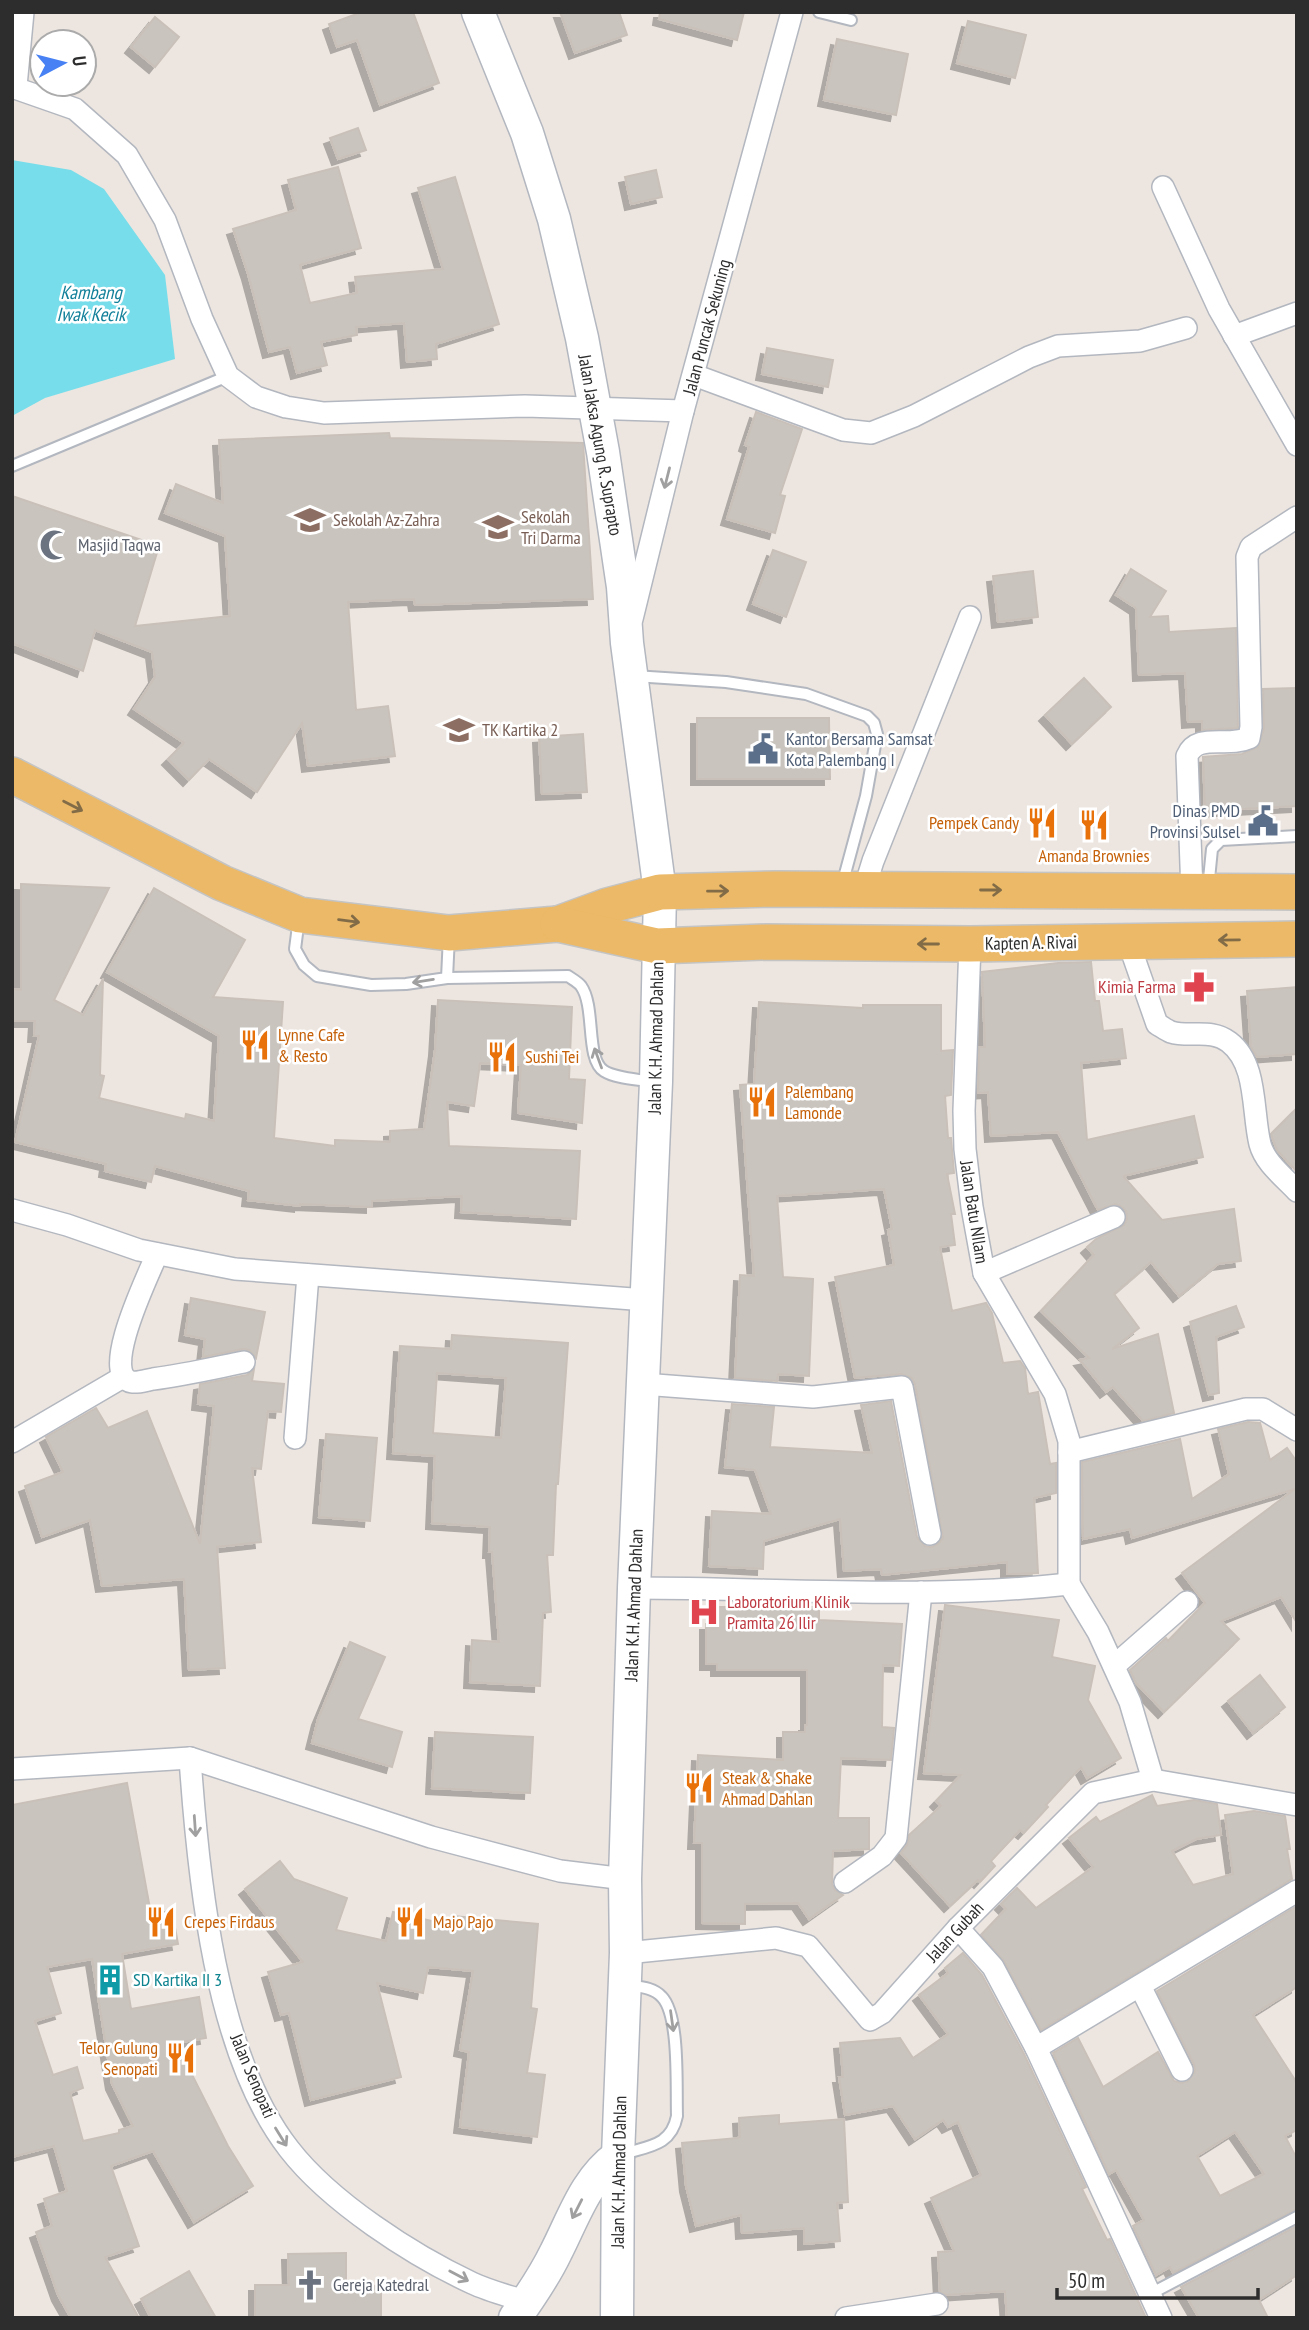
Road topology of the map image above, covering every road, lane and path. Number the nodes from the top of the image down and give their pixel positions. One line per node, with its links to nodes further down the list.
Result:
1 (23, 12): 6 (street)
2 (478, 12): 13 (main road, Jalan Jaksa Agung R. Suprapto)
3 (792, 12): 11 (street, Jalan Puncak Sekuning)
4 (819, 12): 5 (lane)
5 (851, 20)
6 (14, 86): 12 (street)
7 (1163, 187): 10 (street)
8 (1297, 313): 10 (street)
9 (1186, 328): 11 (street)
10 (1234, 336): 15 (street)
11 (694, 375): 14 (street, Jalan Puncak Sekuning)
12 (228, 376): 13 (street); 16 (lane)
13 (595, 409): 14 (street); 19 (main road, Jalan Jaksa Agung R. Suprapto)
14 (683, 411): 19 (street, Jalan Puncak Sekuning, one-way to 19)
15 (1297, 445)
16 (12, 466)
17 (1297, 517): 24 (street)
18 (970, 617): 23 (street)
19 (627, 643): 20 (main road, Jalan Jaksa Agung R. Suprapto)
20 (631, 676): 23 (lane); 25 (main road, Jalan Jaksa Agung R. Suprapto)
21 (12, 775): 27 (main road, one-way to 27)
22 (1297, 836): 24 (lane)
23 (852, 890): 24 (main road, one-way to 24); 25 (main road, one-way to 23)
24 (1200, 891): 26 (main road)
25 (660, 892): 28 (main road); 33 (main road, Jalan K.H. Ahmad Dahlan)
26 (1297, 892)
27 (300, 915): 29 (main road, one-way to 29); 34 (lane, one-way to 27)
28 (558, 924): 29 (main road); 33 (main road, Kapten A. Rivai)
29 (449, 933): 34 (lane)
30 (1297, 939): 31 (main road, Kapten A. Rivai, one-way to 31)
31 (1128, 942): 32 (main road, Kapten A. Rivai); 36 (street)
32 (970, 944): 33 (main road, Kapten A. Rivai, one-way to 33); 40 (street, Jalan Batu NIlam)
33 (657, 946): 35 (main road, Jalan K.H. Ahmad Dahlan)
34 (447, 978): 35 (lane, one-way to 34)
35 (656, 1082): 42 (main road, Jalan K.H. Ahmad Dahlan)
36 (1297, 1191)
37 (12, 1210): 39 (street)
38 (1114, 1217): 40 (street)
39 (157, 1254): 41 (street); 44 (street)
40 (984, 1273): 49 (street, Jalan Batu NIlam)
41 (308, 1275): 42 (street); 47 (street)
42 (646, 1300): 45 (main road, Jalan K.H. Ahmad Dahlan)
43 (244, 1362): 44 (street)
44 (123, 1377): 48 (street)
45 (643, 1384): 50 (street); 52 (main road, Jalan K.H. Ahmad Dahlan)
46 (1297, 1430): 49 (street)
47 (295, 1438)
48 (12, 1442)
49 (1069, 1452): 51 (street, Jalan Batu NIlam)
50 (930, 1534)
51 (1069, 1584): 53 (street); 55 (street)
52 (634, 1588): 53 (street); 60 (main road, Jalan K.H. Ahmad Dahlan)
53 (921, 1592): 61 (street)
54 (1188, 1602): 55 (street)
55 (1114, 1666): 58 (street)
56 (190, 1758): 57 (street); 60 (street); 73 (street, Jalan Senopati, one-way to 73)
57 (12, 1769)
58 (1153, 1780): 59 (street, Jalan Gubah); 63 (street, Jalan Gubah)
59 (1297, 1805)
60 (625, 1880): 64 (main road, Jalan K.H. Ahmad Dahlan)
61 (845, 1882)
62 (1297, 1891): 66 (street)
63 (958, 1928): 64 (street, Jalan Gubah); 67 (street)
64 (626, 1953): 65 (main road, Jalan K.H. Ahmad Dahlan)
65 (624, 1985): 69 (main road, Jalan K.H. Ahmad Dahlan); 69 (lane, one-way to 69)
66 (1140, 1986): 67 (street); 68 (street)
67 (1036, 2048): 71 (street)
68 (1181, 2070)
69 (618, 2156): 73 (main road, one-way to 73); 74 (main road, Jalan K.H. Ahmad Dahlan)
70 (1297, 2217): 71 (lane)
71 (1150, 2294): 76 (street)
72 (937, 2304): 75 (street)
73 (521, 2310)
74 (617, 2318)
75 (846, 2318)
76 (1161, 2318)

